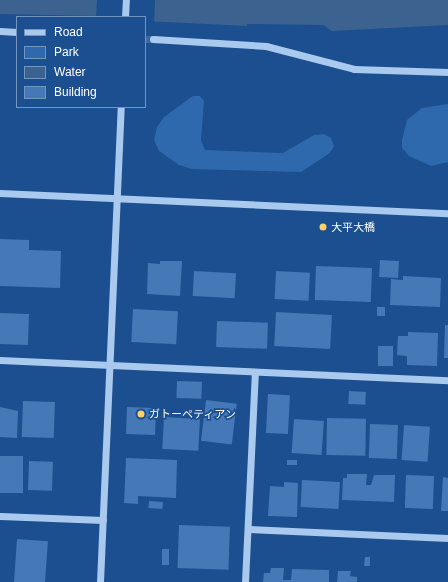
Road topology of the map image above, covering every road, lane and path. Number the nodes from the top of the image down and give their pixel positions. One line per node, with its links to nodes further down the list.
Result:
1 (126, 0): 2 (street)
2 (125, 16)
3 (0, 31): 4 (street)
4 (16, 32)
5 (153, 39): 6 (street)
6 (448, 72)
7 (121, 108): 9 (street)
8 (0, 193): 9 (street)
9 (117, 198): 10 (street); 12 (street)
10 (448, 213)
11 (0, 360): 12 (street)
12 (110, 365): 13 (street); 16 (street)
13 (255, 372): 14 (street); 17 (street)
14 (448, 380)
15 (0, 516): 16 (street)
16 (103, 520): 19 (street)
17 (248, 529): 18 (street); 20 (street)
18 (448, 538)
19 (100, 582)
20 (245, 582)

